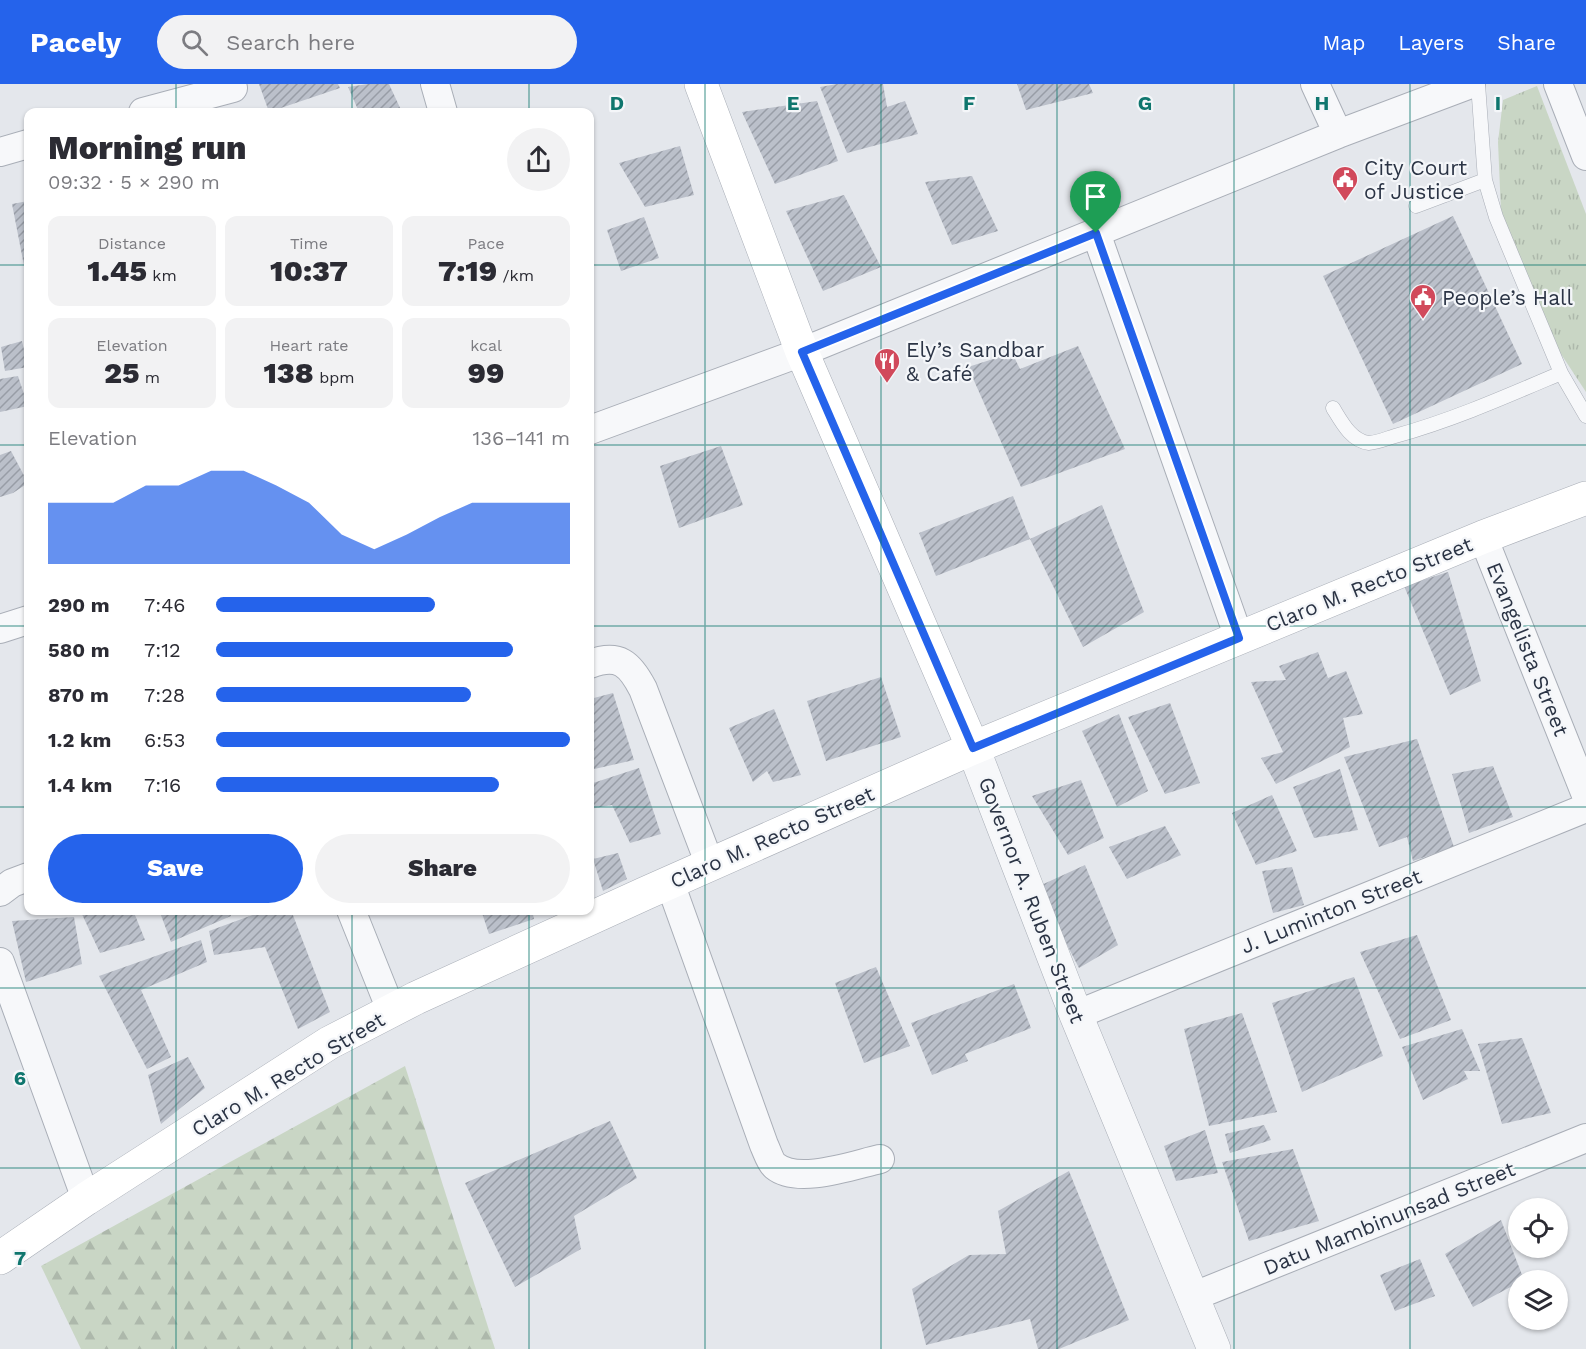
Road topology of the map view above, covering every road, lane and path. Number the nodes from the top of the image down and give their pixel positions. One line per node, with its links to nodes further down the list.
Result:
1 (435, 84): 9 (street)
2 (700, 84): 17 (main road, Governor A. Ruben Street)
3 (1315, 84): 10 (street)
4 (1471, 84): 10 (street)
5 (1478, 84): 14 (lane)
6 (1558, 84): 13 (street)
7 (235, 95): 8 (street)
8 (165, 108)
9 (442, 108)
10 (1338, 134): 16 (street)
11 (24, 145): 12 (street)
12 (0, 152)
13 (1586, 156)
14 (1485, 180): 15 (lane); 18 (lane)
15 (1416, 206)
16 (1096, 233): 17 (street); 26 (street)
17 (802, 352): 21 (street); 28 (main road, Governor A. Ruben Street)
18 (1561, 373): 19 (lane); 20 (lane)
19 (1333, 408)
20 (1586, 416)
21 (594, 429)
22 (1586, 498): 23 (main road, Claro M. Recto Street)
23 (1483, 537): 26 (main road, Claro M. Recto Street); 29 (street, Evangelista Street)
24 (24, 621): 25 (street)
25 (0, 629)
26 (1239, 638): 28 (main road, Claro M. Recto Street)
27 (594, 663): 31 (street)
28 (973, 748): 31 (main road, Claro M. Recto Street); 38 (street, Governor A. Ruben Street)
29 (1586, 795)
30 (1586, 808): 38 (street, J. Luminton Street)
31 (710, 865): 33 (main road, Claro M. Recto Street)
32 (24, 878): 34 (street)
33 (670, 883): 37 (main road, Claro M. Recto Street); 40 (street)
34 (0, 892)
35 (353, 915): 37 (street)
36 (0, 962): 41 (street)
37 (392, 1010): 41 (main road, Claro M. Recto Street)
38 (1076, 1015): 43 (street, Governor A. Ruben Street)
39 (1586, 1138): 43 (street, Datu Mambinunsad Street)
40 (880, 1159)
41 (86, 1199): 42 (main road, Claro M. Recto Street)
42 (0, 1258)
43 (1192, 1297): 44 (street, Governor A. Ruben Street)
44 (1214, 1349)

